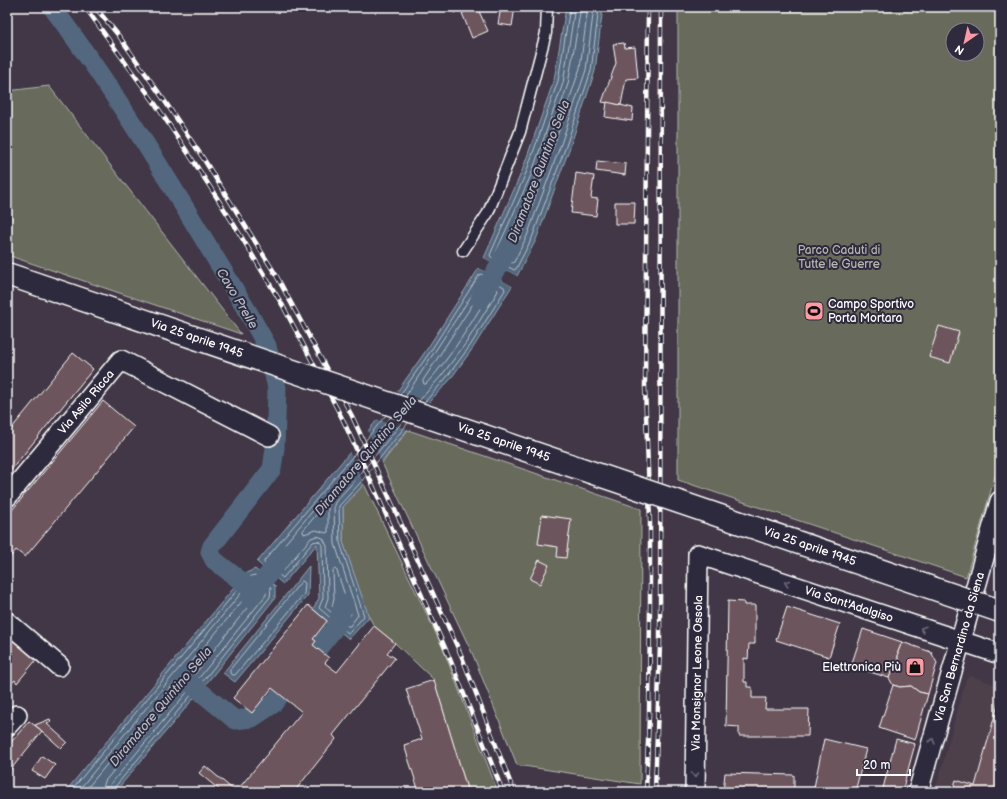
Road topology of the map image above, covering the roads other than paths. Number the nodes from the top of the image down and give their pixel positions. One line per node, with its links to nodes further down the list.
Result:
1 (548, 7): 2 (lane)
2 (463, 251)
3 (7, 274): 8 (street, Via 25 aprile 1945, bridge)
4 (268, 436): 5 (street, Via Asilo Ricca)
5 (7, 497)
6 (1000, 501): 10 (street, Via San Bernardino da Siena)
7 (698, 554): 10 (street, Via Sant'Adalgiso, one-way to 7); 13 (street, Via Monsignor Leone Ossola, one-way to 13)
8 (1000, 611)
9 (7, 622): 12 (street)
10 (960, 641): 11 (street, Via Sant'Adalgiso); 14 (street, Via San Bernardino da Siena, one-way to 10)
11 (1000, 654)
12 (59, 666)
13 (695, 792)
14 (918, 792)

